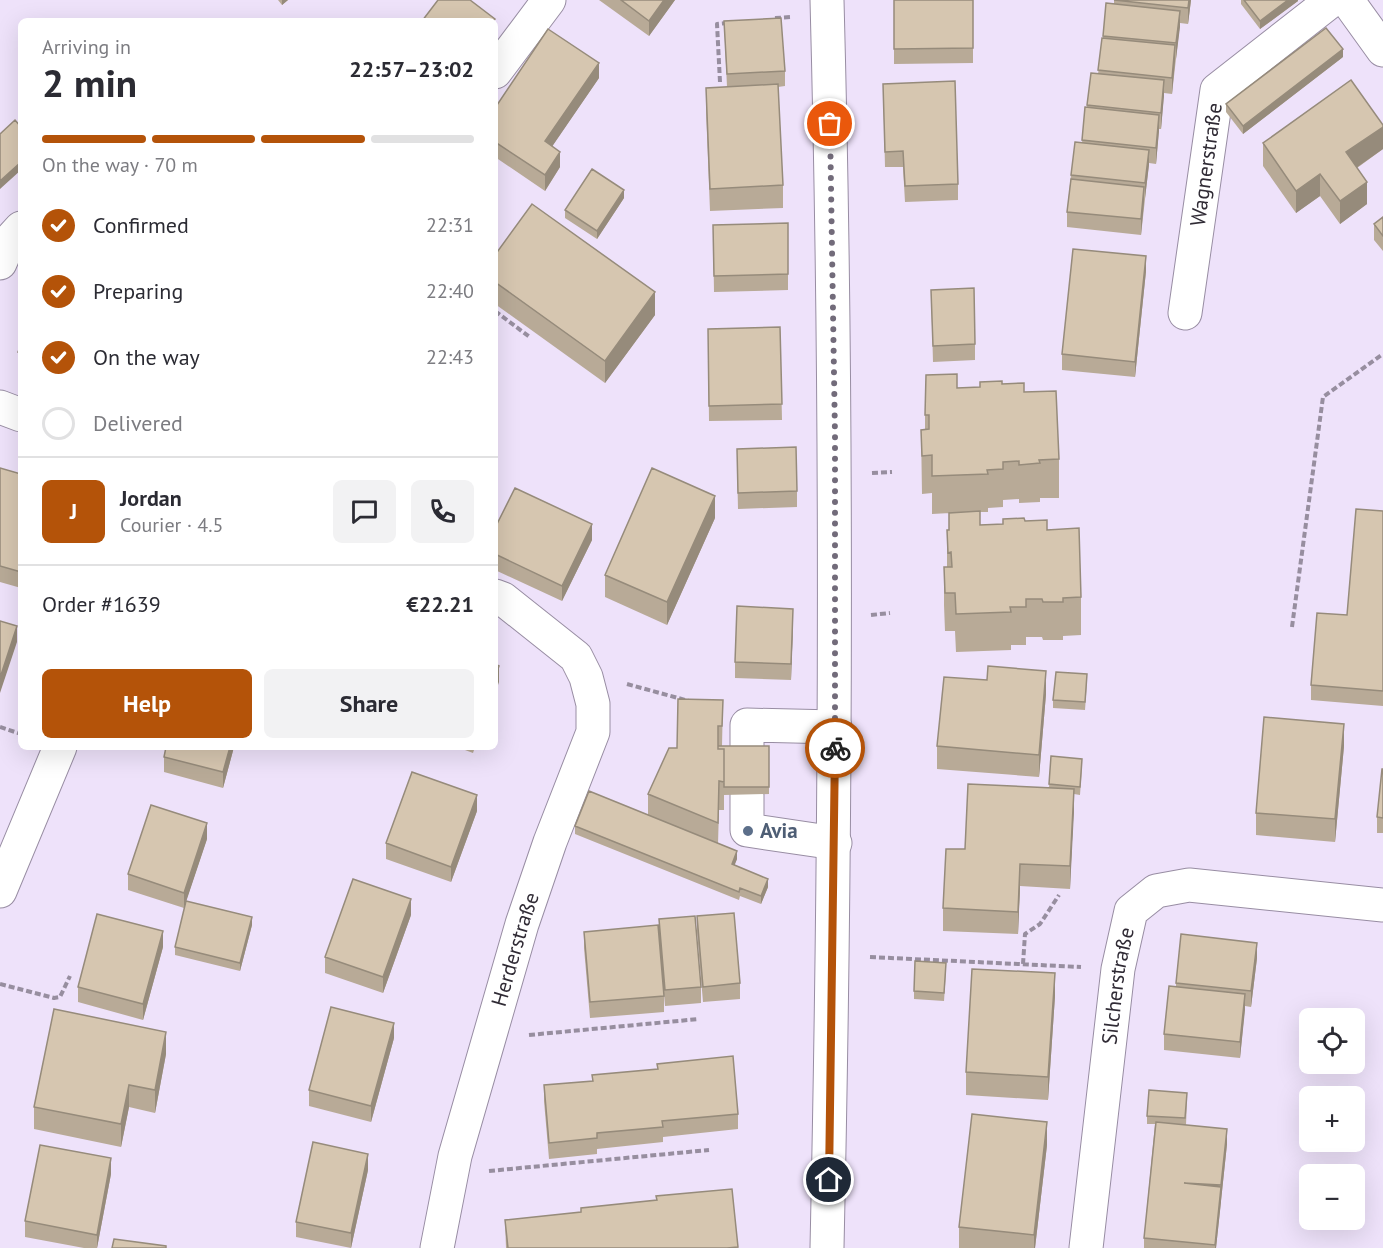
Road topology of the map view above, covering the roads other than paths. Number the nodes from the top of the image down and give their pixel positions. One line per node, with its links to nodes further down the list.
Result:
1 (549, 0): 6 (street)
2 (1332, 0): 9 (street, Wagnerstraße)
3 (1347, 0): 5 (street)
4 (828, 6): 13 (street)
5 (1383, 50)
6 (498, 68)
7 (18, 231): 8 (street)
8 (0, 263)
9 (1185, 313)
10 (0, 407): 11 (street)
11 (18, 414)
12 (498, 597): 20 (street, Herderstraße)
13 (835, 727): 15 (street); 17 (street)
14 (59, 750): 18 (street)
15 (747, 754)
16 (747, 795): 17 (street)
17 (835, 843): 21 (street)
18 (0, 891)
19 (1383, 905): 22 (street, Silcherstraße)
20 (437, 1248)
21 (828, 1248)
22 (1086, 1248)

